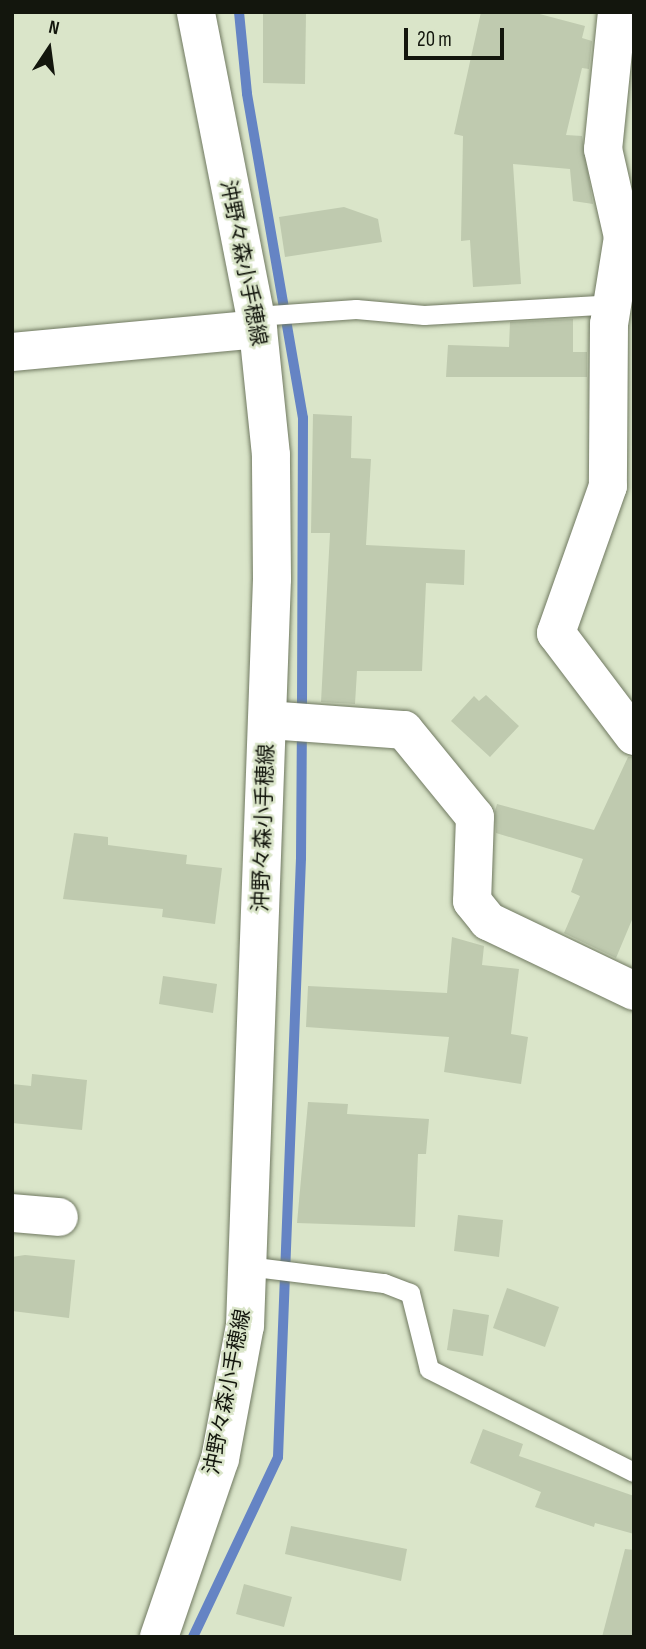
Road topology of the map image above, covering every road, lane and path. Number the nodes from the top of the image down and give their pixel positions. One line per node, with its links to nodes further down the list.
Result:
1 (196, 12): 4 (main road, 沖野々森小手穂線)
2 (617, 12): 3 (main road)
3 (612, 304): 4 (lane); 7 (main road)
4 (257, 323): 5 (main road); 6 (main road, 沖野々森小手穂線)
5 (12, 352)
6 (268, 720): 8 (main road); 11 (main road, 沖野々森小手穂線)
7 (634, 736)
8 (634, 992)
9 (12, 1213): 10 (main road)
10 (59, 1217)
11 (247, 1266): 12 (lane); 13 (main road, 沖野々森小手穂線)
12 (634, 1472)
13 (159, 1637)

